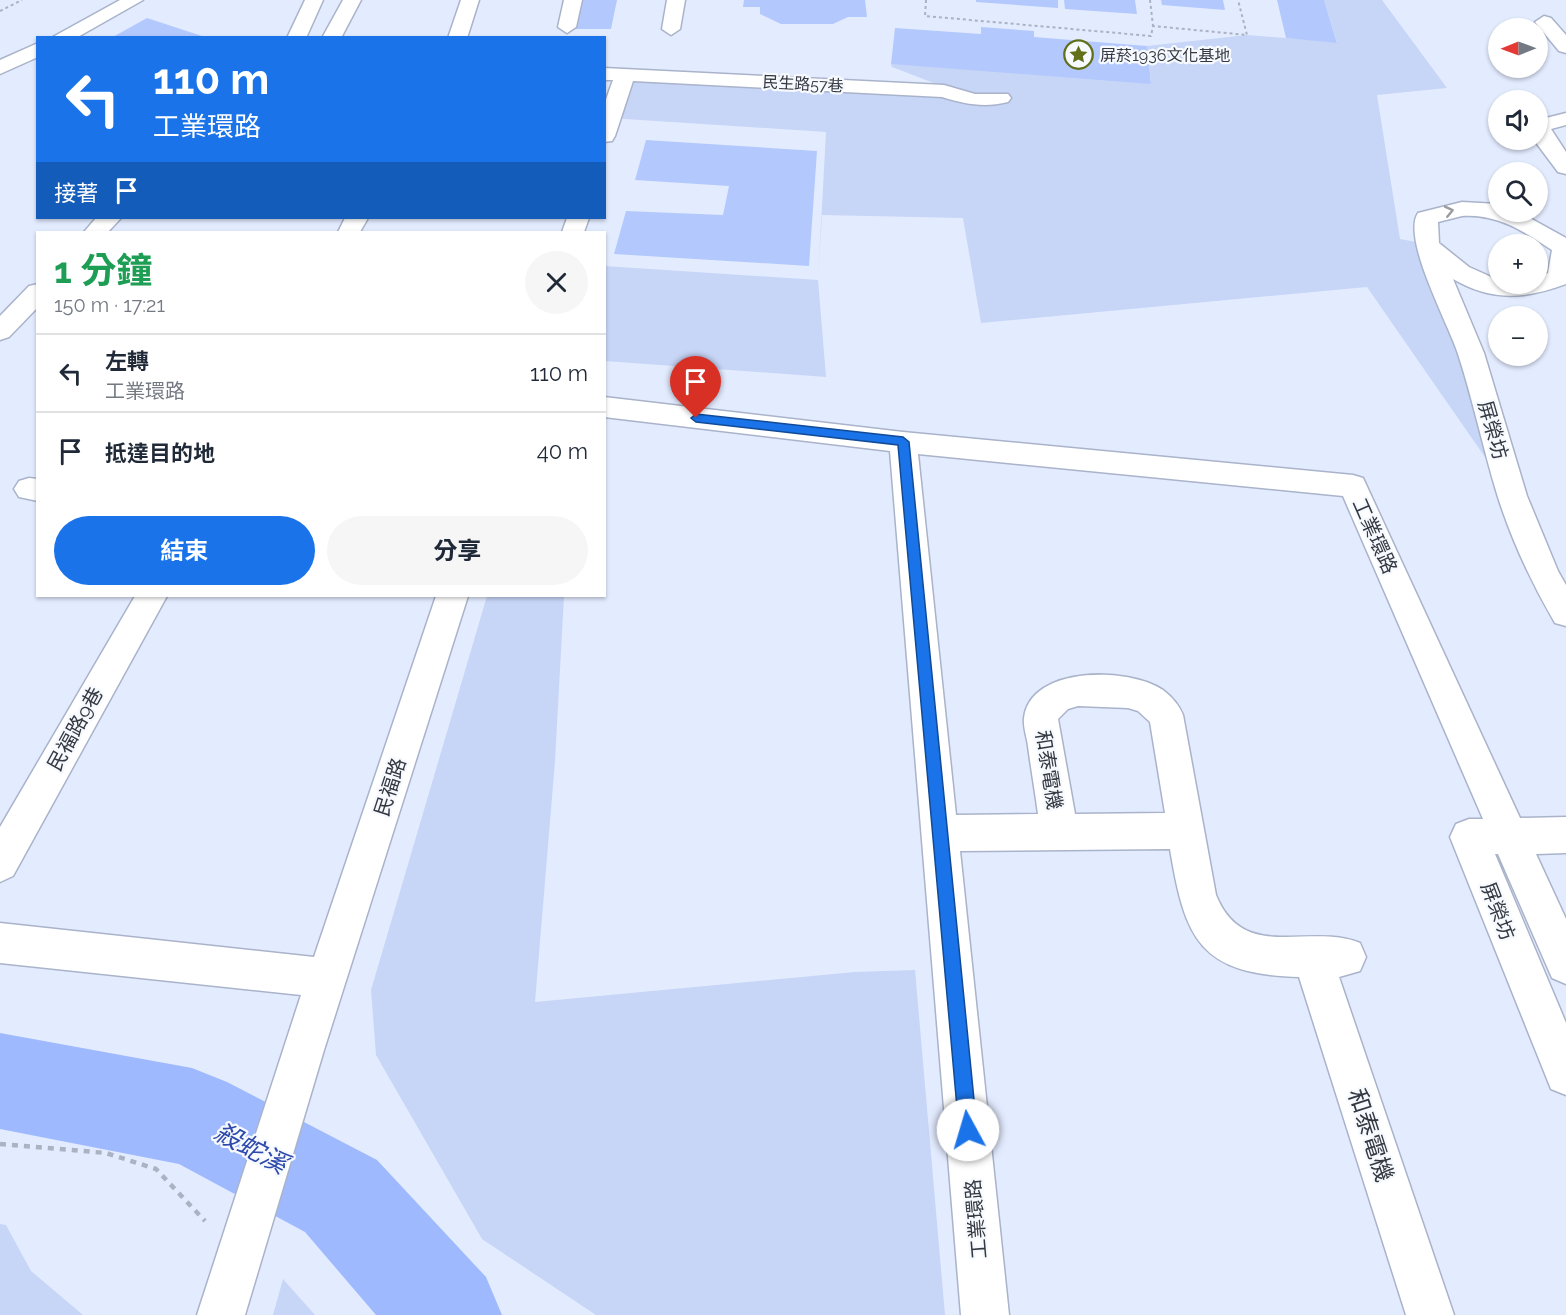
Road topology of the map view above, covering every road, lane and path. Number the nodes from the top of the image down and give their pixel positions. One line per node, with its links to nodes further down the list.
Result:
1 (22, 0): 11 (path)
2 (134, 0): 16 (street)
3 (314, 0): 17 (street)
4 (352, 0): 18 (street)
5 (470, 0): 19 (street)
6 (573, 0): 13 (street)
7 (676, 0): 15 (street)
8 (926, 0): 12 (path)
9 (1150, 0): 12 (path)
10 (1238, 0): 12 (path)
11 (0, 11)
12 (1153, 26)
13 (567, 27)
14 (1548, 27): 20 (street)
15 (670, 29)
16 (64, 36)
17 (297, 36)
18 (332, 36)
19 (458, 36)
20 (1566, 47)
21 (36, 50): 22 (street)
22 (0, 68)
23 (615, 75): 24 (street, 民生路57巷); 26 (street)
24 (1001, 98)
25 (1566, 119): 27 (street)
26 (606, 125)
27 (1566, 166)
28 (1488, 210): 32 (street, 屏榮坊, one-way to 28)
29 (108, 219): 31 (street)
30 (1525, 222): 32 (street, 屏榮坊)
31 (96, 231)
32 (1427, 244): 39 (street, 屏榮坊)
33 (36, 294): 34 (street)
34 (0, 332)
35 (606, 407): 36 (street, 工業環路)
36 (903, 442): 42 (street, 工業環路); 44 (street, 工業環路)
37 (150, 597): 45 (street, 民福路9巷)
38 (452, 597): 48 (street, 民福路)
39 (1566, 613)
40 (1059, 831): 41 (street, 和泰電機); 41 (street, 和泰電機); 42 (street, 和泰電機)
41 (1185, 831): 54 (street, 和泰電機)
42 (940, 833): 53 (street, 工業環路)
43 (1566, 835): 44 (street, 屏榮坊)
44 (1509, 837): 47 (street, 工業環路); 49 (street, 屏榮坊)
45 (0, 863)
46 (0, 943): 48 (street)
47 (1566, 964)
48 (327, 978): 51 (street, 民福路)
49 (1566, 1074)
50 (0, 1144): 51 (path)
51 (238, 1261): 52 (street, 民福路)
52 (221, 1315)
53 (986, 1315)
54 (1430, 1315)

